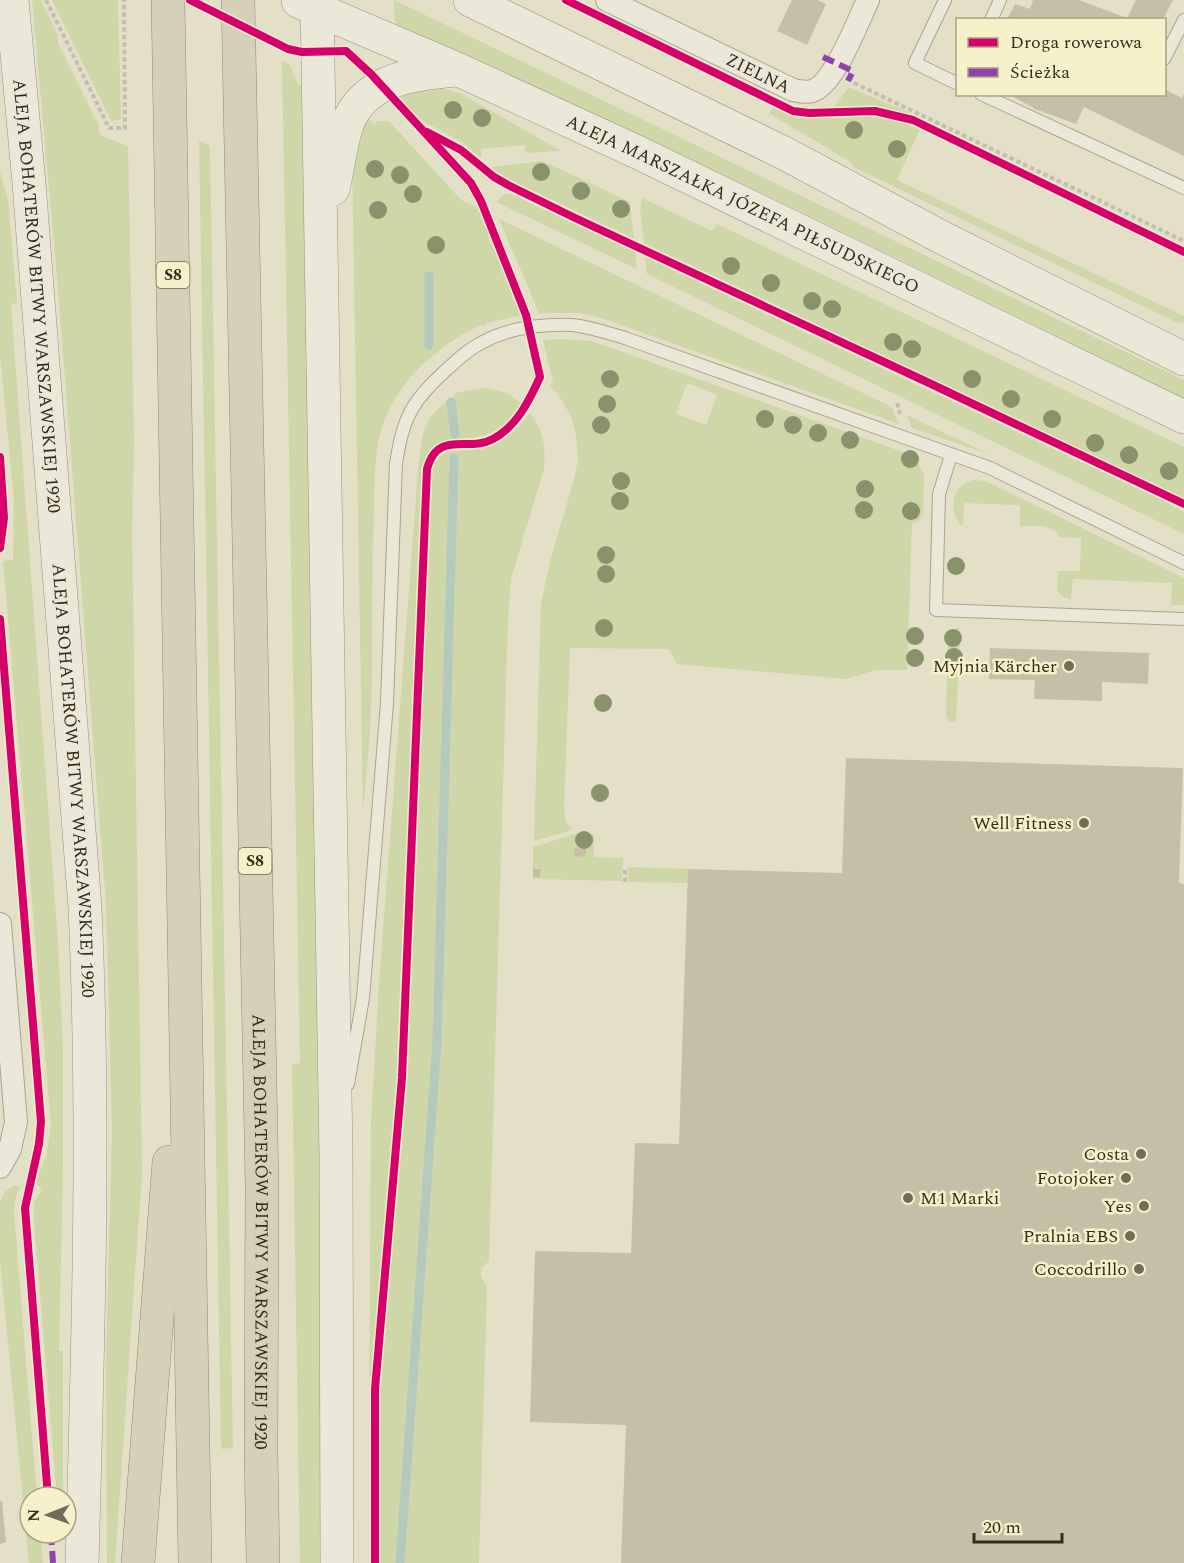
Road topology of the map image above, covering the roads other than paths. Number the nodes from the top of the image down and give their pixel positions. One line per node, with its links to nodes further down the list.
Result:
1 (12, 0): 29 (main road, ALEJA BOHATERÓW BITWY WARSZAWSKIEJ 1920)
2 (168, 0): 24 (highway, S8)
3 (238, 0): 28 (highway, ALEJA BOHATERÓW BITWY WARSZAWSKIEJ 1920 / S8)
4 (470, 0): 18 (main road)
5 (608, 0): 6 (street, ZIELNA)
6 (868, 0)
7 (945, 0): 14 (lane)
8 (1000, 0): 10 (lane)
9 (310, 3): 13 (main road, ALEJA MARSZAŁKA JÓZEFA PIŁSUDSKIEGO); 17 (main road)
10 (992, 18)
11 (1184, 20): 12 (lane)
12 (1166, 56)
13 (459, 70): 17 (main road); 19 (main road, ALEJA MARSZAŁKA JÓZEFA PIŁSUDSKIEGO)
14 (956, 84)
15 (985, 96): 16 (lane)
16 (1184, 188)
17 (321, 244): 25 (main road)
18 (1184, 359)
19 (1184, 417)
20 (951, 455): 21 (lane); 22 (lane); 25 (lane)
21 (1184, 563)
22 (1184, 619)
23 (0, 924): 26 (street)
24 (185, 965): 27 (highway, S8); 30 (highway)
25 (336, 1156): 31 (main road)
26 (0, 1167)
27 (202, 1557)
28 (256, 1557)
29 (82, 1563)
30 (138, 1563)
31 (337, 1563)

